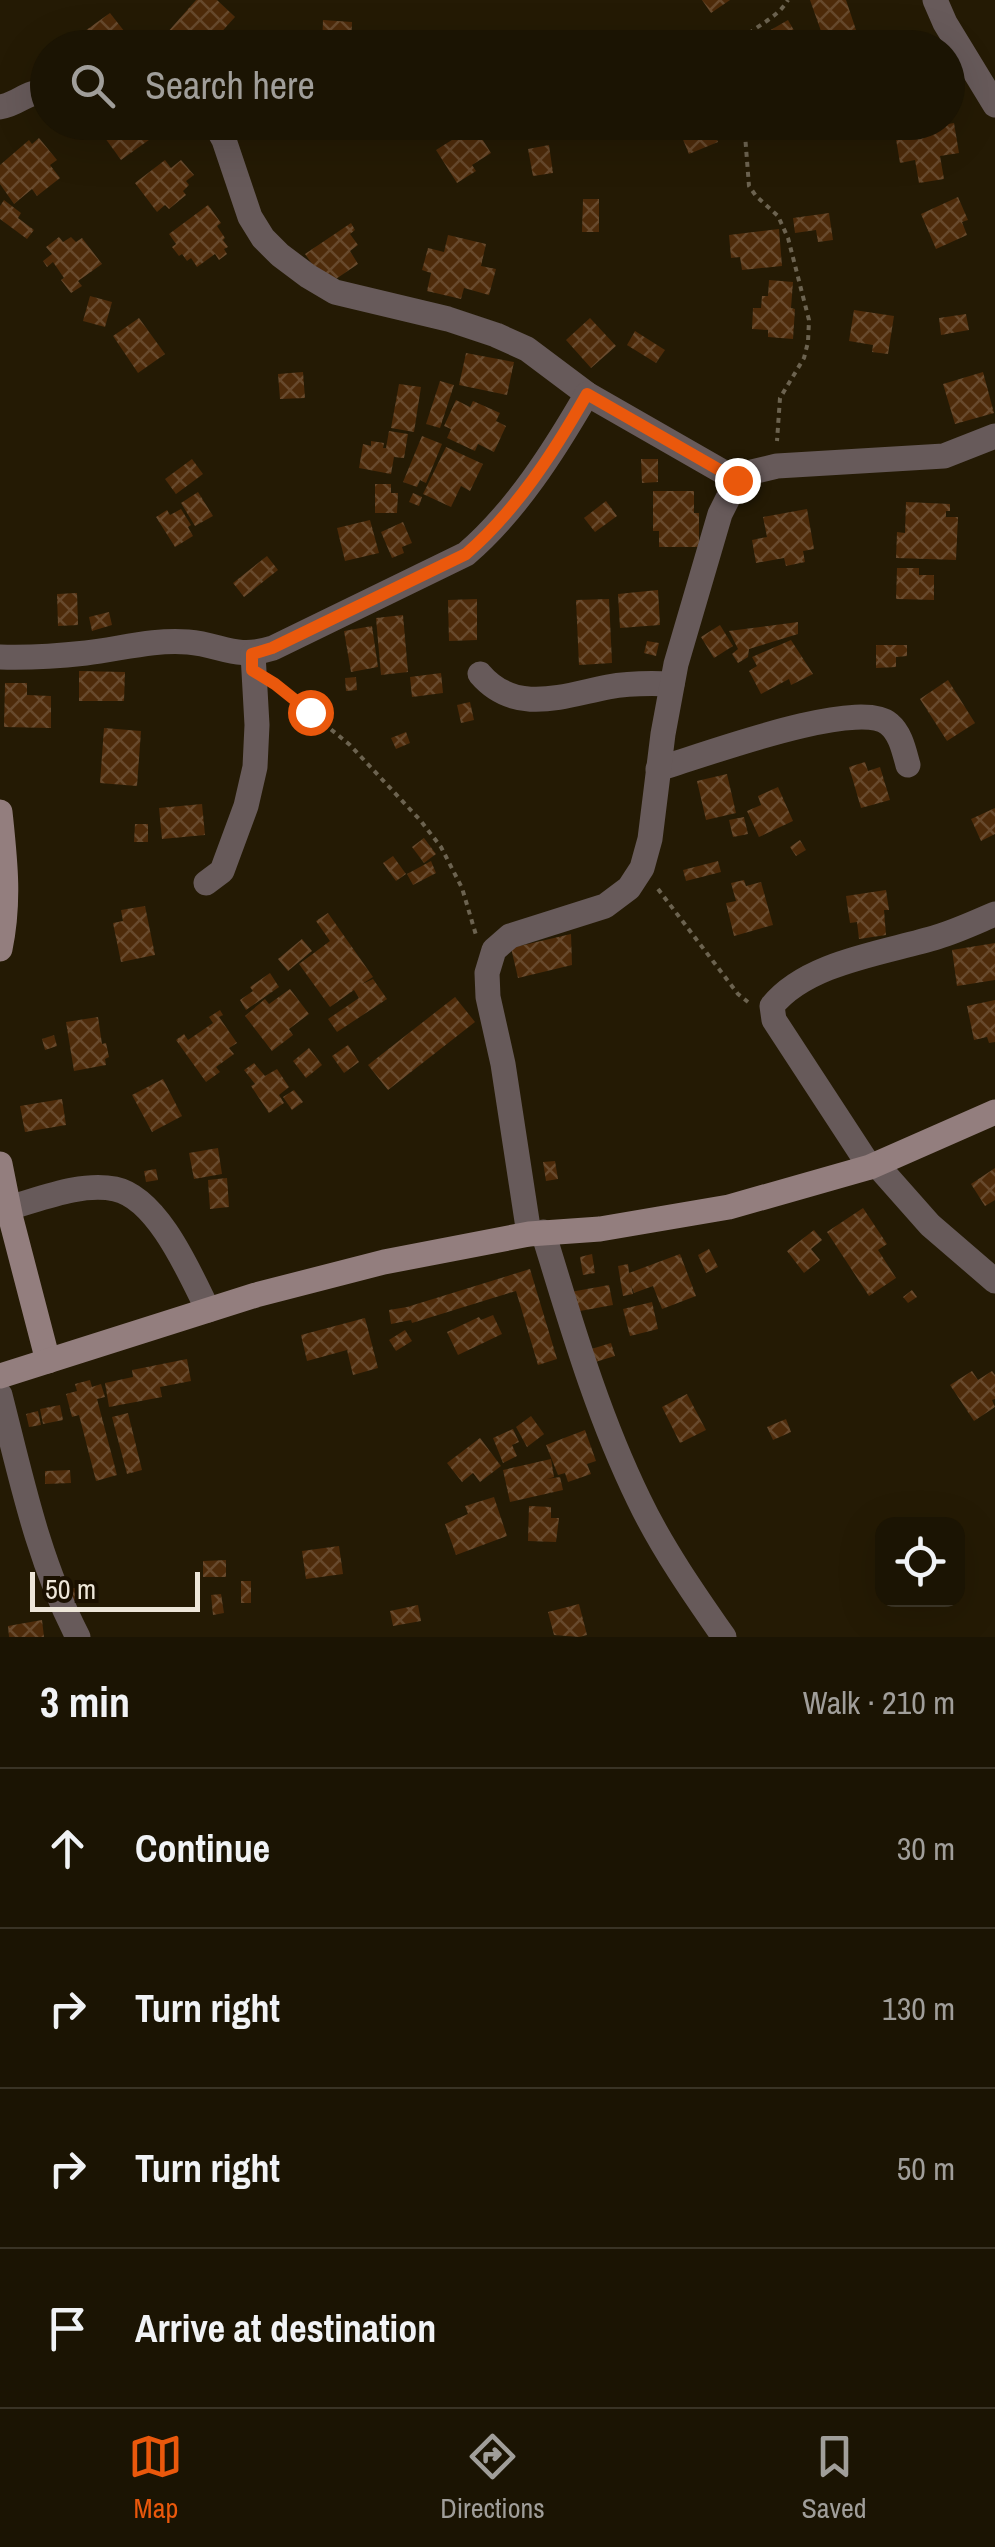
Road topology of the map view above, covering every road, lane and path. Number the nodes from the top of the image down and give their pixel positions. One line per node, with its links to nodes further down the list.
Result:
1 (788, 0): 3 (path)
2 (935, 0): 4 (street)
3 (751, 30)
4 (950, 30)
5 (965, 56): 7 (street)
6 (30, 93): 8 (street)
7 (995, 105)
8 (0, 107)
9 (224, 140): 11 (street)
10 (745, 140): 13 (path)
11 (587, 394): 14 (street); 16 (street)
12 (995, 436): 13 (street)
13 (777, 466): 14 (street)
14 (737, 480): 18 (street)
15 (0, 657): 16 (street)
16 (252, 662): 24 (street); 27 (path)
17 (480, 674): 18 (street)
18 (672, 684): 20 (street)
19 (908, 765): 20 (street)
20 (658, 769): 22 (street)
21 (0, 812): 23 (street)
22 (642, 868): 27 (street); 28 (path)
23 (4, 883): 26 (street)
24 (206, 883)
25 (995, 914): 28 (street)
26 (0, 949)
27 (487, 973): 33 (street)
28 (772, 1006): 31 (street)
29 (995, 1112): 31 (street)
30 (0, 1164): 32 (street)
31 (873, 1165): 33 (street); 34 (street)
32 (8, 1208): 35 (street); 36 (street)
33 (536, 1233): 35 (street); 40 (street)
34 (995, 1282)
35 (208, 1310): 36 (street)
36 (48, 1361): 37 (street)
37 (0, 1376)
38 (0, 1395): 39 (street)
39 (78, 1637)
40 (724, 1637)

